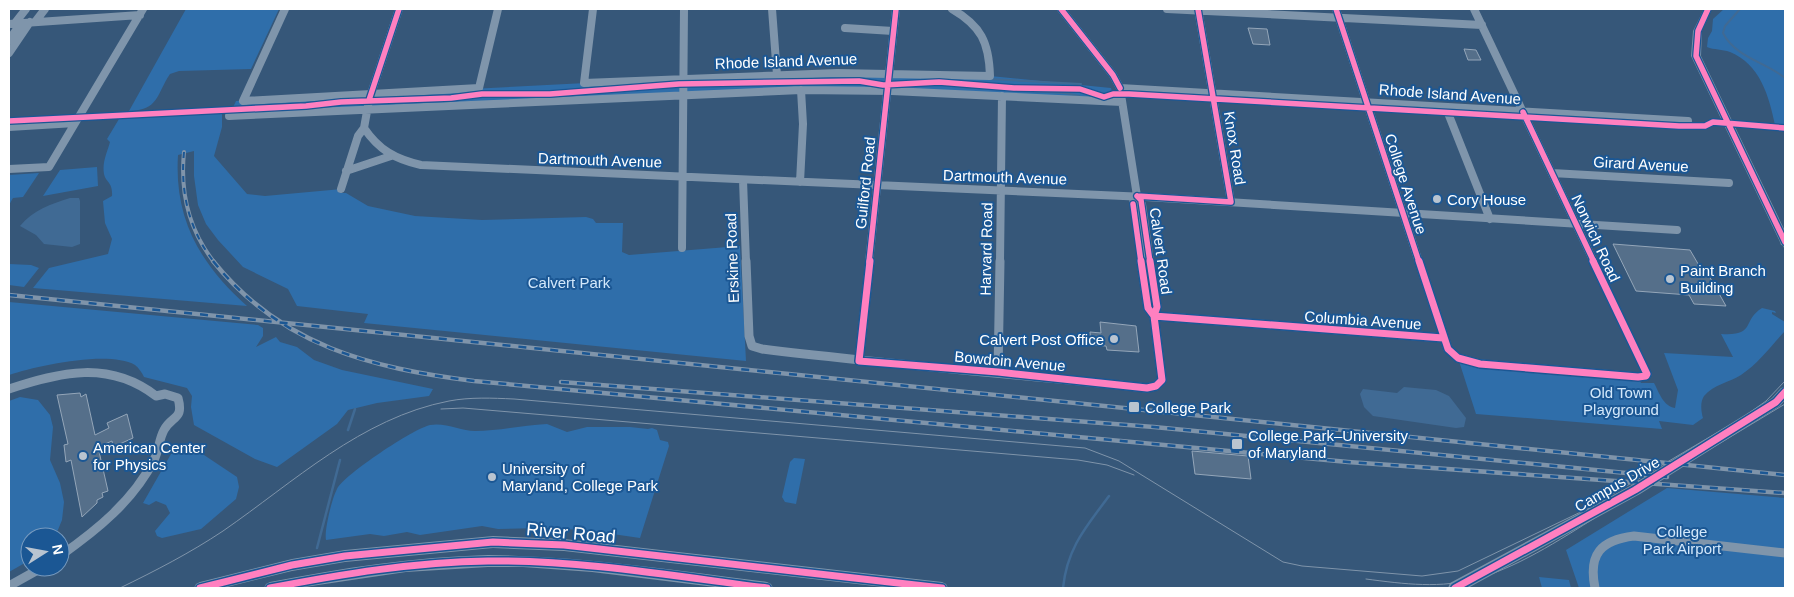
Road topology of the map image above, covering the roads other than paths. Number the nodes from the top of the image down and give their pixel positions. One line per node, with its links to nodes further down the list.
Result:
1 (26, 9): 20 (street)
2 (45, 9): 19 (street)
3 (285, 9): 33 (street)
4 (399, 9): 33 (street)
5 (498, 9): 33 (street)
6 (593, 9): 29 (street, Rhode Island Avenue)
7 (684, 9): 29 (street)
8 (772, 9): 27 (street)
9 (896, 9): 23 (street, Guilford Road)
10 (952, 9): 28 (street)
11 (1061, 9): 30 (street, Calvert Road)
12 (1167, 9): 16 (street)
13 (1336, 9): 18 (street, College Avenue)
14 (1474, 9): 21 (street, Norwich Road)
15 (1708, 9): 64 (main road)
16 (1198, 10): 18 (street); 35 (street, Knox Road)
17 (142, 12): 19 (street); 44 (street)
18 (1339, 18): 21 (street); 38 (street, College Avenue)
19 (33, 22): 20 (street); 25 (street)
20 (15, 23): 24 (street)
21 (1482, 25): 41 (street, Norwich Road)
22 (845, 28): 23 (street)
23 (893, 31): 26 (street, Guilford Road)
24 (9, 40)
25 (9, 53)
26 (888, 72): 27 (street, Rhode Island Avenue); 28 (street, Rhode Island Avenue); 32 (street, Guilford Road)
27 (777, 74): 29 (street, Rhode Island Avenue)
28 (990, 76)
29 (684, 78): 34 (street)
30 (1120, 88): 35 (street, Rhode Island Avenue); 37 (street, Calvert Road)
31 (801, 90): 32 (street, Rhode Island Avenue); 34 (street, Rhode Island Avenue); 53 (street)
32 (887, 90): 36 (street, Rhode Island Avenue); 55 (street, Guilford Road)
33 (371, 94): 40 (street)
34 (683, 94): 40 (street, Rhode Island Avenue); 51 (street)
35 (1214, 94): 38 (street, Rhode Island Avenue); 59 (street, Knox Road)
36 (1002, 96): 37 (street, Rhode Island Avenue); 57 (street, Harvard Road)
37 (1122, 102): 58 (street, Calvert Road)
38 (1367, 102): 39 (street, Rhode Island Avenue); 60 (street, College Avenue)
39 (1446, 108): 41 (street, Rhode Island Avenue); 61 (street)
40 (367, 110): 42 (street, Rhode Island Avenue); 46 (street)
41 (1523, 112): 43 (street, Rhode Island Avenue); 50 (street, Norwich Road)
42 (229, 116)
43 (1688, 121)
44 (75, 123): 45 (street); 48 (street)
45 (9, 127)
46 (364, 128): 47 (street, Dartmouth Avenue); 49 (street)
47 (391, 156): 49 (street); 51 (street, Dartmouth Avenue)
48 (9, 169)
49 (346, 171): 56 (street)
50 (1552, 173): 54 (street, Girard Avenue); 62 (street, Norwich Road)
51 (683, 177): 52 (street, Dartmouth Avenue); 65 (street)
52 (742, 180): 53 (street, Dartmouth Avenue); 67 (street, Erskine Road)
53 (800, 182): 55 (street, Dartmouth Avenue)
54 (1729, 183)
55 (877, 186): 57 (street, Dartmouth Avenue); 69 (street, Guilford Road)
56 (341, 189)
57 (1000, 190): 58 (street, Dartmouth Avenue); 70 (street, Harvard Road)
58 (1137, 196): 59 (street, Dartmouth Avenue); 66 (street, Calvert Road)
59 (1231, 202): 60 (street, Dartmouth Avenue)
60 (1402, 214): 61 (street, Dartmouth Avenue); 68 (street, College Avenue)
61 (1490, 219): 62 (street, Dartmouth Avenue)
62 (1576, 223): 63 (street, Dartmouth Avenue); 71 (street, Norwich Road)
63 (1677, 230)
64 (1785, 242)
65 (682, 248)
66 (1154, 316): 68 (street, Columbia Avenue); 72 (street, Calvert Road)
67 (749, 336): 69 (street, Bowdoin Avenue)
68 (1443, 338): 71 (street, Columbia Avenue)
69 (859, 361): 70 (street, Bowdoin Avenue)
70 (998, 372): 72 (street, Bowdoin Avenue)
71 (1647, 374)
72 (1159, 385)
73 (9, 389): 75 (street)
74 (1785, 392): 83 (main road, Campus Drive)
75 (70, 548)
76 (1785, 553): 84 (street)
77 (25, 577): 78 (street)
78 (9, 586)
79 (200, 588): 82 (street, River Road)
80 (270, 588): 81 (street, River Road)
81 (767, 588)
82 (942, 588)
83 (1455, 588)
84 (1595, 588)

